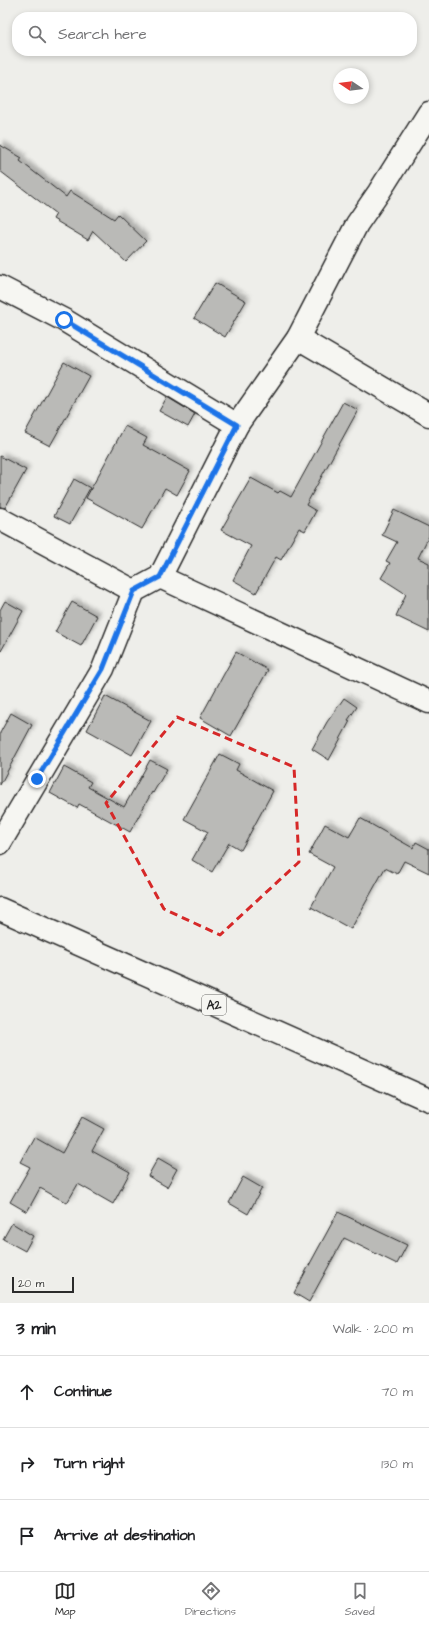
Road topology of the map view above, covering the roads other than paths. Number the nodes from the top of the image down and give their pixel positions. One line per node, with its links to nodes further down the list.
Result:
1 (429, 112): 3 (main road)
2 (0, 287): 5 (main road)
3 (298, 338): 4 (main road); 5 (main road)
4 (429, 415)
5 (237, 425): 7 (main road)
6 (0, 519): 8 (main road)
7 (160, 577): 8 (main road); 9 (main road)
8 (134, 591): 10 (main road)
9 (429, 702)
10 (0, 843)
11 (0, 909): 12 (main road, A2)
12 (429, 1100)

